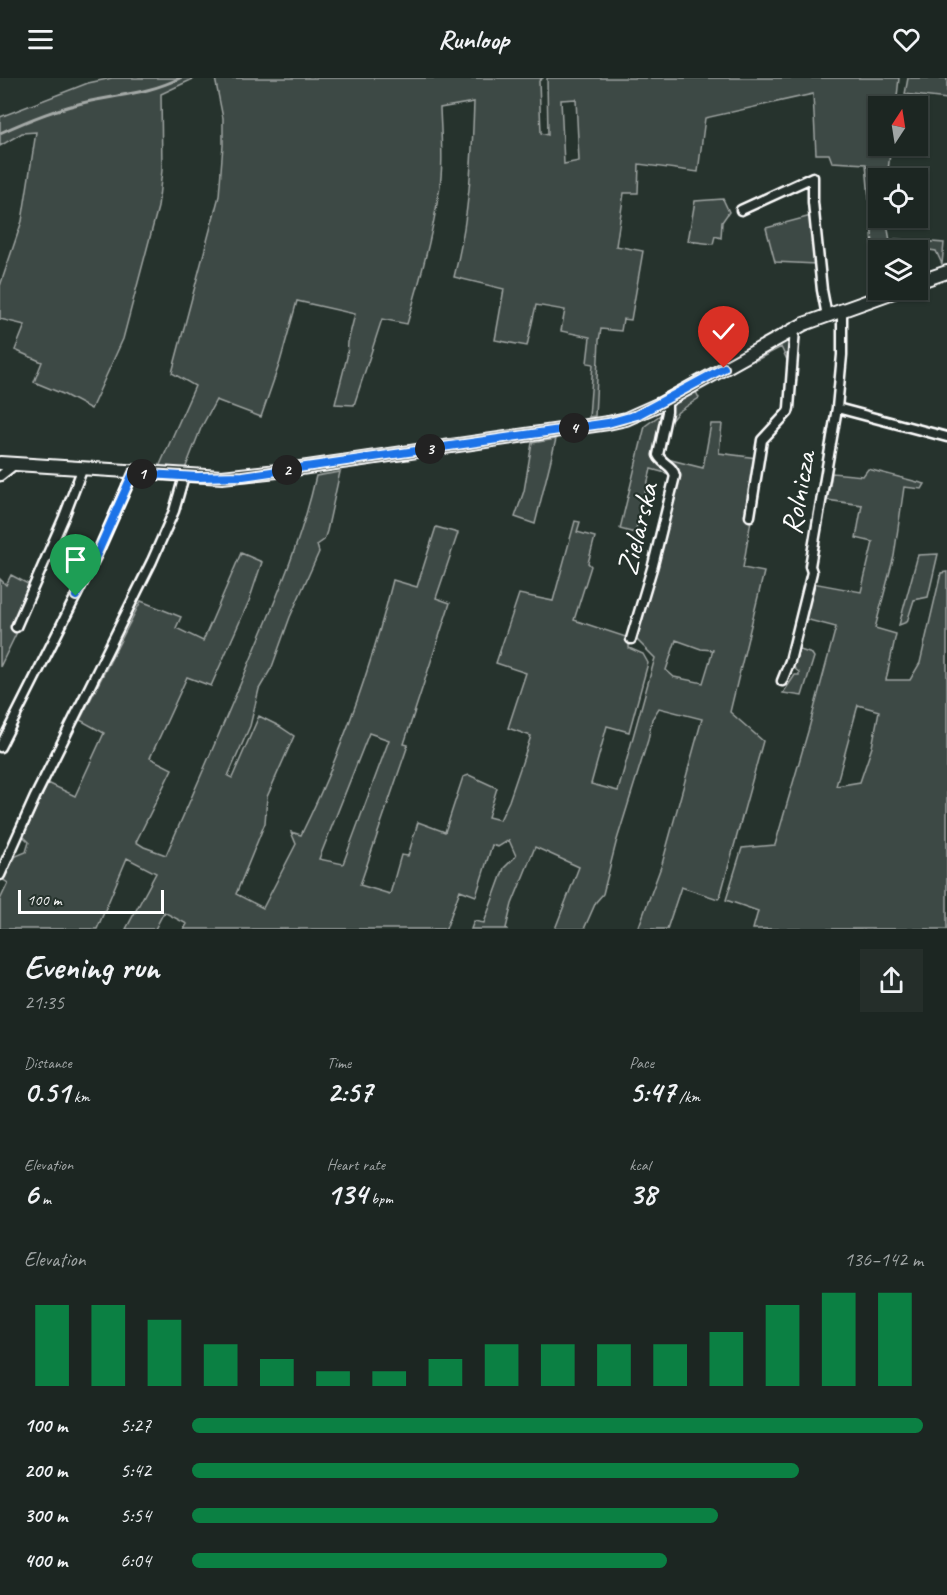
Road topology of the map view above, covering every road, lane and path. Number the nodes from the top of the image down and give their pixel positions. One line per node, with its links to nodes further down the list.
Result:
1 (741, 210): 6 (street)
2 (947, 272): 3 (street)
3 (928, 279)
4 (870, 300): 5 (street)
5 (842, 310): 6 (street); 9 (street, Rolnicza)
6 (827, 316): 7 (street)
7 (795, 329): 8 (street); 17 (street)
8 (667, 400): 16 (street); 19 (street, Zielarska)
9 (837, 408): 10 (street); 20 (street, Rolnicza)
10 (947, 437)
11 (0, 464): 12 (street)
12 (14, 465): 13 (street); 15 (street)
13 (82, 470): 14 (street); 18 (street)
14 (133, 473): 16 (street); 21 (street)
15 (0, 476)
16 (184, 476): 22 (street)
17 (750, 516)
18 (16, 627)
19 (631, 639)
20 (782, 681)
21 (0, 747)
22 (0, 875)

